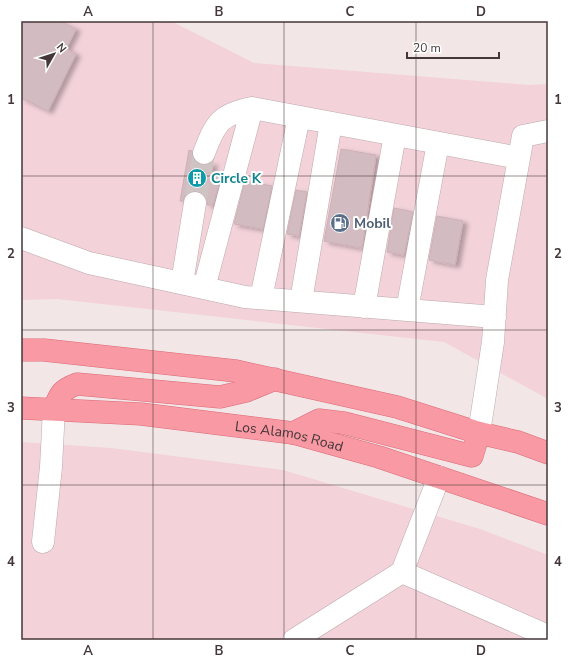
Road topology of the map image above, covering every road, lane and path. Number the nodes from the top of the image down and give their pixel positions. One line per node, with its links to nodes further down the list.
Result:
1 (252, 108): 2 (lane); 7 (lane); 12 (lane)
2 (299, 117): 3 (lane); 13 (lane)
3 (332, 123): 5 (lane); 14 (lane)
4 (548, 131): 8 (lane)
5 (395, 135): 6 (lane); 15 (lane)
6 (438, 143): 8 (lane); 16 (lane)
7 (204, 153)
8 (519, 158): 17 (lane)
9 (195, 203): 11 (lane)
10 (21, 238): 11 (lane)
11 (182, 283): 12 (lane)
12 (204, 288): 13 (lane)
13 (261, 298): 14 (lane)
14 (301, 301): 15 (lane)
15 (364, 307): 16 (lane)
16 (407, 310): 17 (lane)
17 (495, 317): 23 (lane)
18 (21, 350): 19 (main road)
19 (275, 380): 21 (main road); 23 (main road)
20 (21, 408): 21 (main road, Los Alamos Road)
21 (54, 409): 22 (main road, Los Alamos Road); 27 (lane)
22 (293, 433): 23 (main road); 25 (main road, Los Alamos Road)
23 (479, 433): 24 (main road)
24 (548, 453)
25 (438, 476): 26 (main road, Los Alamos Road); 28 (lane)
26 (548, 514)
27 (43, 542)
28 (402, 572): 29 (lane); 30 (lane)
29 (548, 636)
30 (294, 640)

